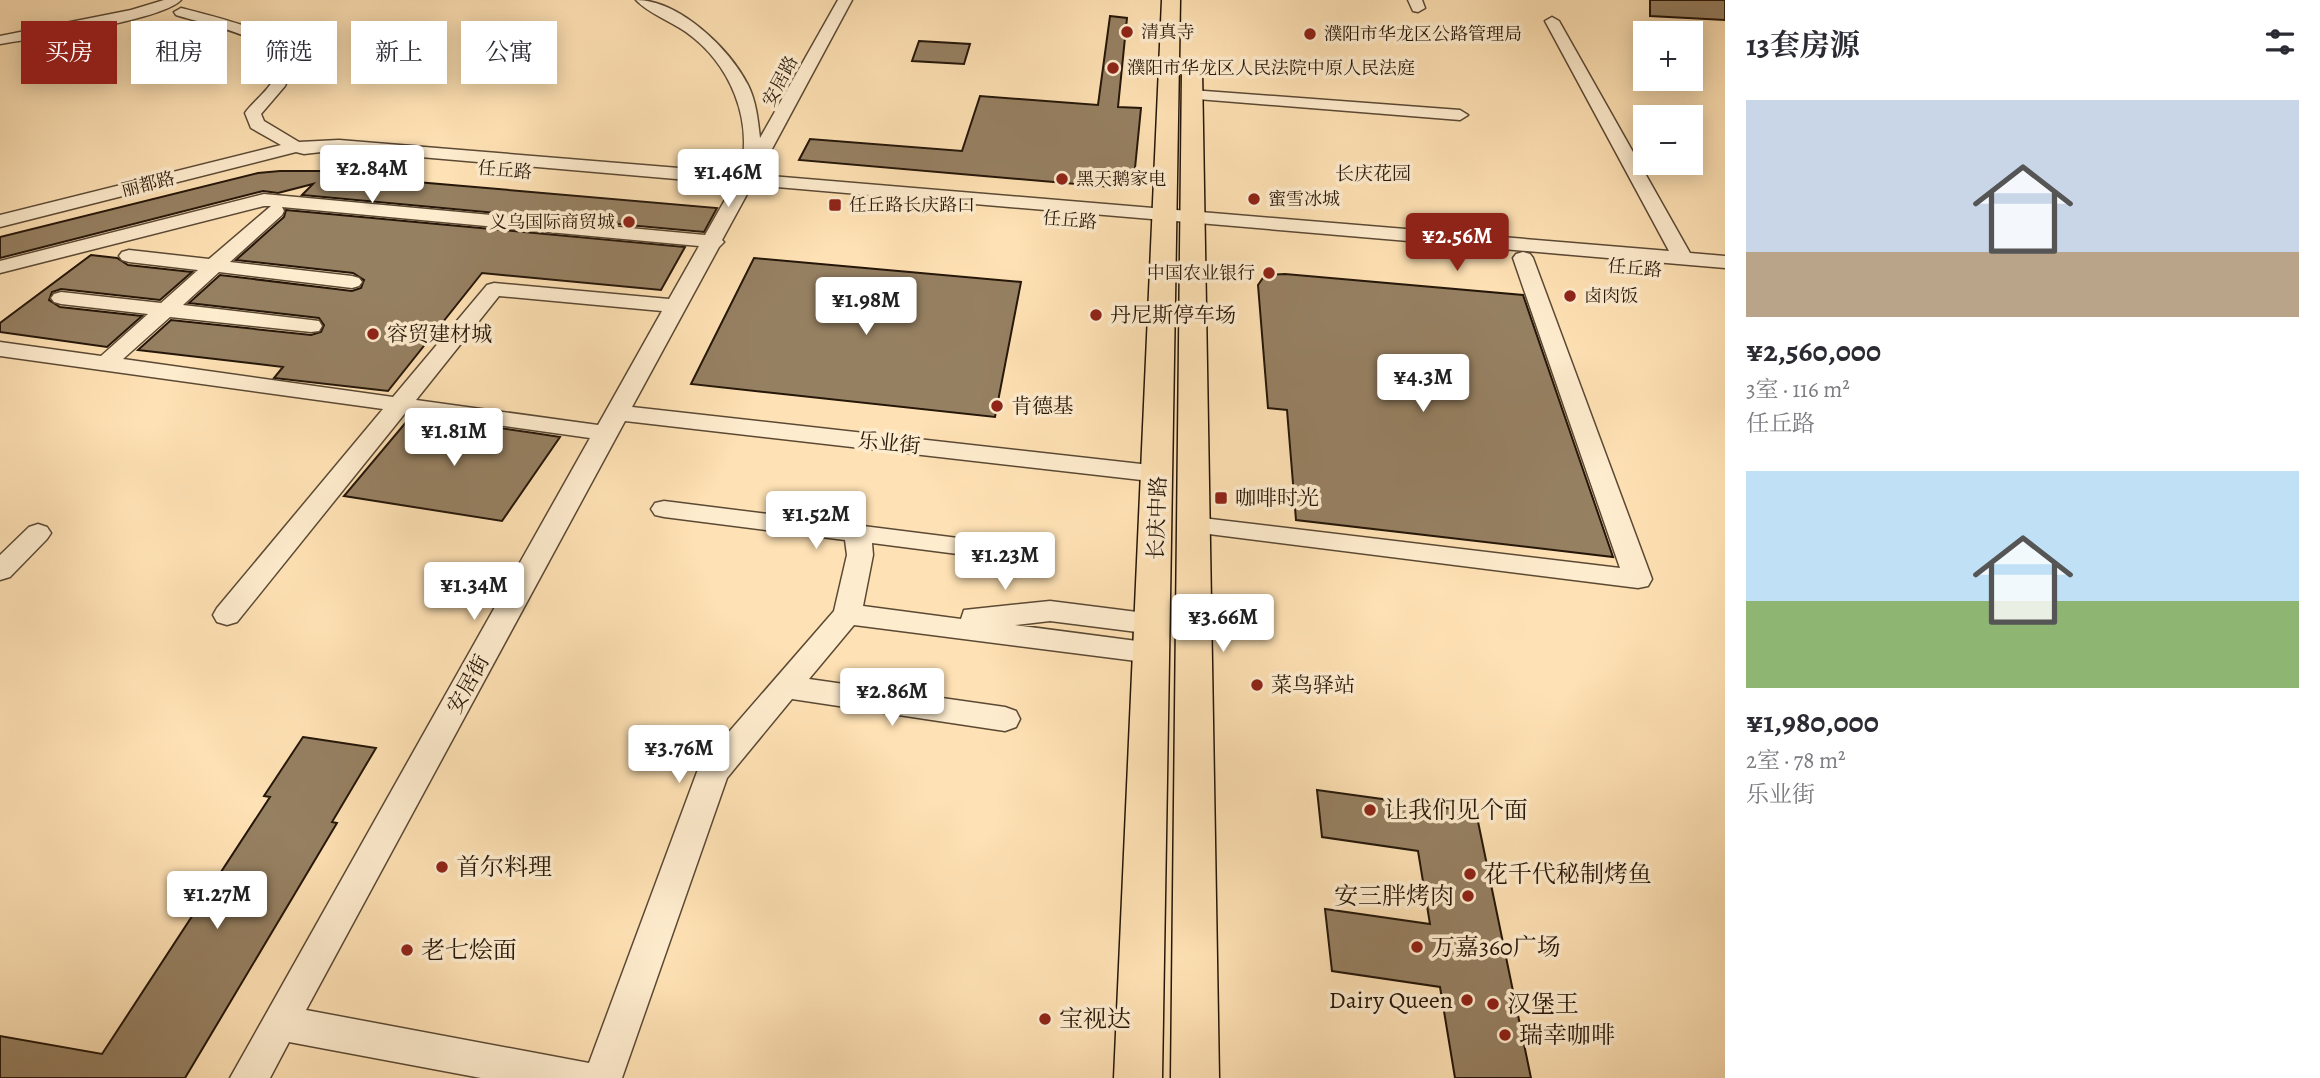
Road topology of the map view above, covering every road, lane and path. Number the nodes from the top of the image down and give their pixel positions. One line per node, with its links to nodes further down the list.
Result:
1 (200, 0): 5 (street)
2 (643, 0): 12 (street)
3 (845, 0): 12 (street, 安居路)
4 (1171, 0): 15 (main road, 长庆中路)
5 (178, 6): 7 (street); 11 (street)
6 (1552, 22): 19 (street)
7 (0, 40)
8 (1192, 42): 9 (main road, 长庆中路)
9 (1191, 95): 10 (street); 15 (main road, 长庆中路)
10 (1460, 115)
11 (296, 148): 12 (street, 任丘路); 14 (street, 丽都路)
12 (745, 185): 15 (street, 任丘路); 16 (street, 安居街)
13 (275, 211): 20 (street)
14 (0, 221)
15 (1180, 223): 18 (street, 任丘路); 19 (street, 任丘路); 32 (main road, 长庆中路); 34 (main road, 长庆中路)
16 (714, 242): 21 (street); 25 (street, 安居街)
17 (129, 256): 20 (street)
18 (1523, 258): 22 (street, 任丘路); 34 (street)
19 (1683, 258): 22 (street, 任丘路)
20 (214, 266): 23 (street); 26 (street)
21 (0, 267)
22 (1724, 274)
23 (352, 282)
24 (61, 298): 26 (street)
25 (678, 306): 30 (street); 31 (street, 安居街)
26 (166, 309): 27 (street); 29 (street)
27 (311, 326)
28 (0, 349): 29 (street, 乐业街)
29 (105, 364): 30 (street, 乐业街)
30 (399, 405): 31 (street, 乐业街); 40 (street)
31 (613, 423): 32 (street, 乐业街); 44 (street, 安居街)
32 (1159, 474): 41 (main road, 长庆中路)
33 (664, 509): 36 (street)
34 (1194, 525): 49 (main road, 长庆中路)
35 (38, 533): 38 (street)
36 (858, 533): 37 (street); 39 (street)
37 (973, 547)
38 (0, 571)
39 (849, 607): 41 (street); 42 (street)
40 (227, 615)
41 (1153, 638): 48 (main road, 长庆中路)
42 (786, 687): 43 (street); 47 (street)
43 (1005, 719)
44 (279, 1023): 45 (street, 安居街); 46 (street)
45 (249, 1078)
46 (581, 1078)
47 (603, 1078)
48 (1138, 1078)
49 (1195, 1078)

